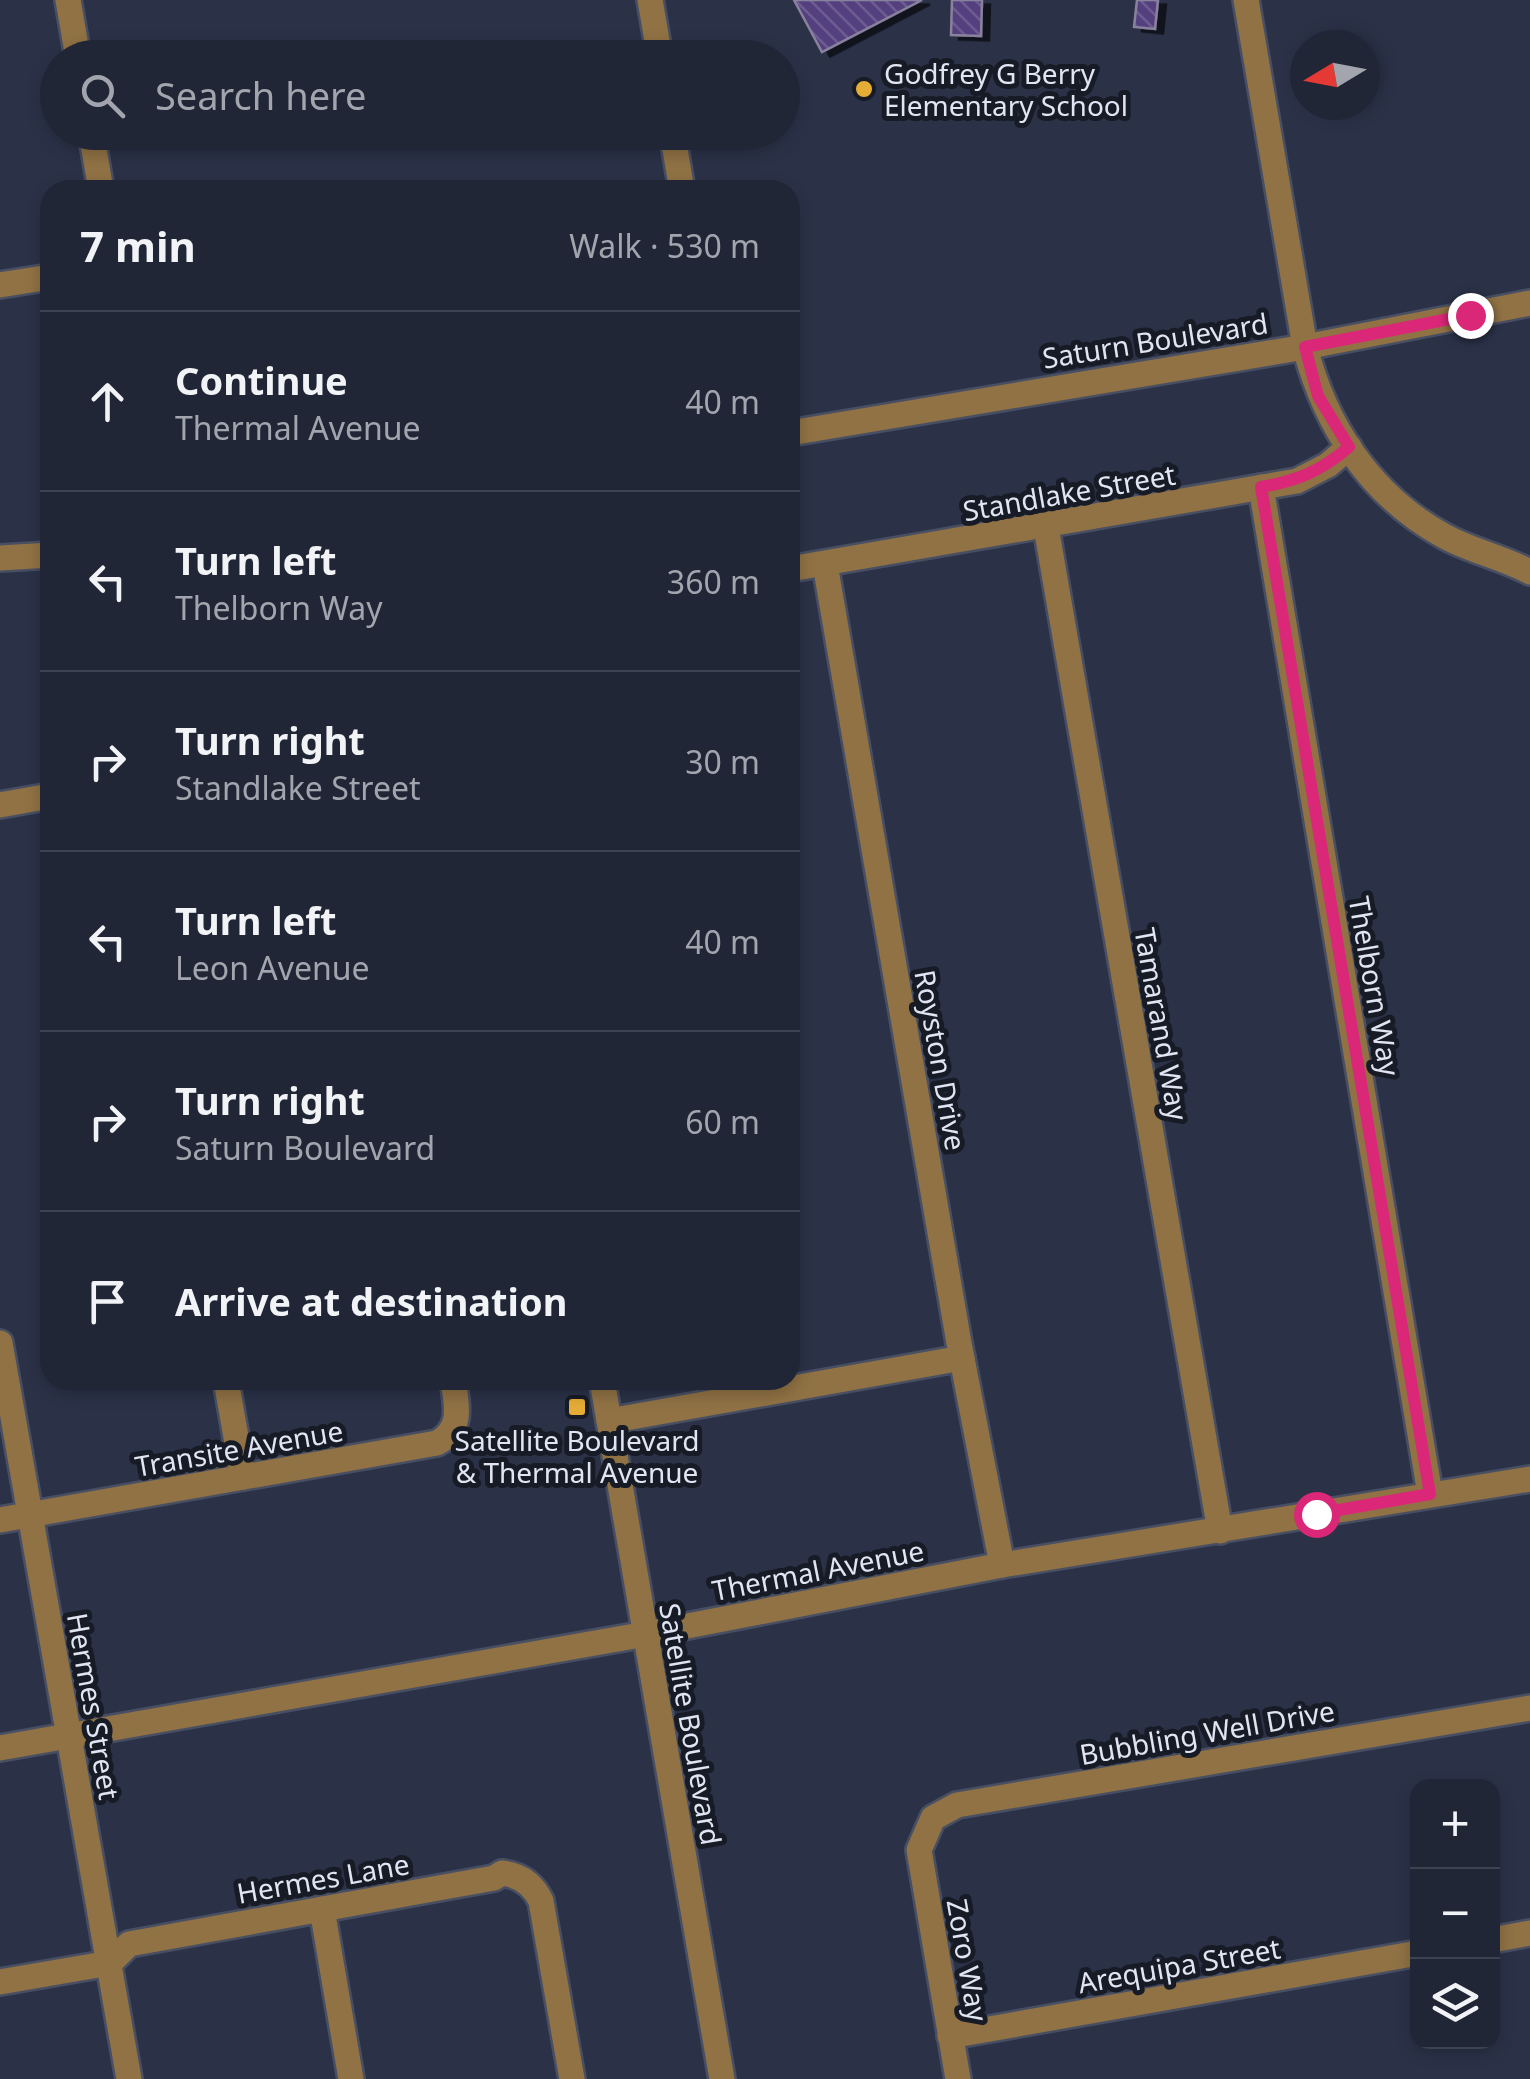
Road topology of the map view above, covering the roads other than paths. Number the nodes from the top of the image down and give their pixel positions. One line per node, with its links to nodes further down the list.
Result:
1 (68, 0): 4 (street)
2 (650, 0): 5 (street)
3 (1246, 0): 13 (street)
4 (75, 40)
5 (657, 40)
6 (94, 150): 8 (street)
7 (675, 150): 9 (street)
8 (99, 180)
9 (680, 180)
10 (40, 279): 11 (street)
11 (0, 285)
12 (1530, 304): 13 (street, Saturn Boulevard)
13 (1305, 347): 14 (street, Saturn Boulevard); 15 (street)
14 (800, 431)
15 (1349, 447): 16 (street, Standlake Street); 22 (street)
16 (1261, 487): 17 (street, Standlake Street); 35 (street, Thelborn Way)
17 (1046, 527): 20 (street, Standlake Street); 38 (street, Tamarand Way)
18 (40, 557): 19 (street)
19 (6, 563)
20 (826, 564): 21 (street, Standlake Street); 26 (street, Royston Drive)
21 (800, 568)
22 (1530, 572)
23 (40, 798): 24 (street)
24 (0, 805)
25 (0, 1343): 36 (street, Hermes Street)
26 (962, 1358): 27 (street); 39 (street, Royston Drive)
27 (800, 1381)
28 (228, 1390): 33 (street)
29 (604, 1390): 32 (street, Satellite Boulevard)
30 (739, 1390): 32 (street)
31 (455, 1391): 33 (street, Transite Avenue)
32 (609, 1421): 40 (street, Satellite Boulevard)
33 (243, 1477): 36 (street, Transite Avenue)
34 (1530, 1478): 35 (street, Thermal Avenue)
35 (1430, 1494): 38 (street, Thermal Avenue)
36 (30, 1514): 37 (street, Transite Avenue); 42 (street, Hermes Street)
37 (0, 1520)
38 (1220, 1531): 39 (street, Thermal Avenue)
39 (1002, 1565): 40 (street, Thermal Avenue)
40 (646, 1634): 42 (street, Thermal Avenue); 55 (street, Satellite Boulevard)
41 (1530, 1708): 44 (street, Bubbling Well Drive)
42 (69, 1735): 43 (street, Thermal Avenue); 49 (street, Hermes Street)
43 (0, 1748)
44 (919, 1850): 51 (street, Zoro Way)
45 (322, 1908): 49 (street, Hermes Lane); 53 (street); 54 (street, Hermes Lane)
46 (1530, 1934): 47 (street)
47 (1500, 1939)
48 (1410, 1954): 51 (street, Arequipa Street)
49 (110, 1963): 50 (street, Hermes Lane); 52 (street, Hermes Street)
50 (0, 1982)
51 (950, 2036): 56 (street, Zoro Way)
52 (129, 2079)
53 (352, 2079)
54 (572, 2079)
55 (722, 2079)
56 (958, 2079)

